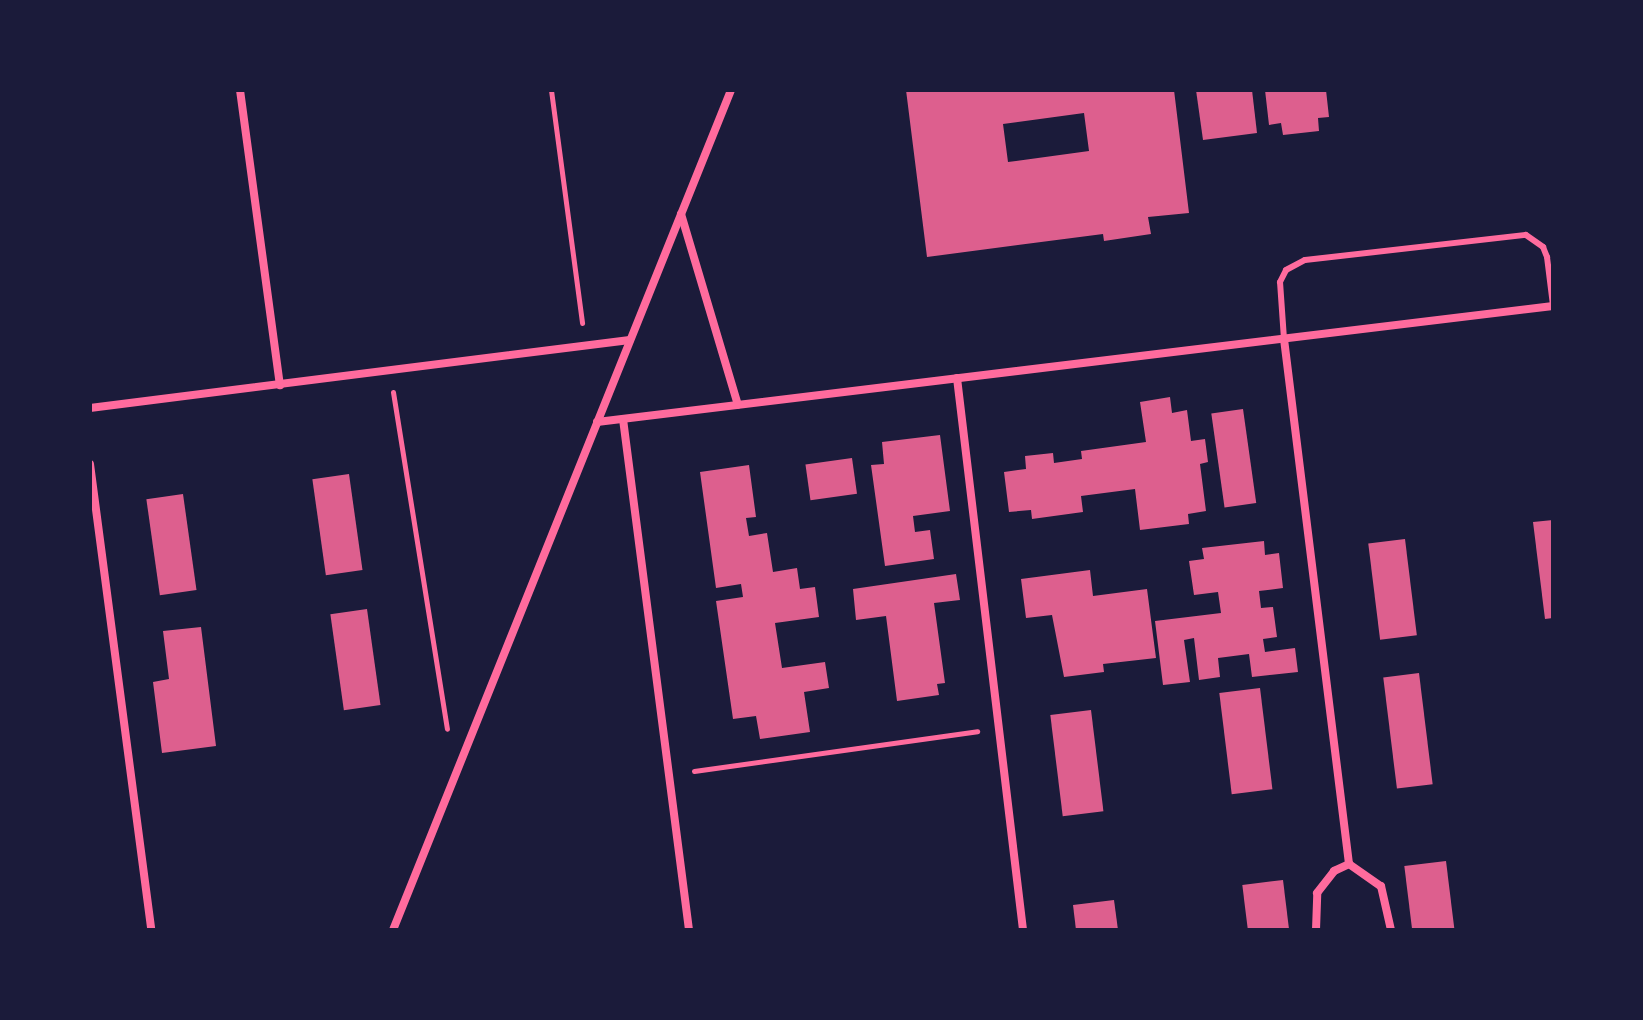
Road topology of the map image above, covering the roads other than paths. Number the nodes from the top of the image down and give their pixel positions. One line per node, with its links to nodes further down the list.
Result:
1 (240, 90): 8 (street)
2 (731, 90): 3 (street)
3 (681, 214): 6 (street); 9 (street)
4 (1553, 306): 5 (street); 5 (lane)
5 (1284, 339): 7 (street); 14 (street)
6 (630, 340): 8 (street); 12 (street)
7 (957, 378): 9 (street); 18 (street)
8 (280, 385): 10 (street)
9 (738, 405): 11 (street)
10 (90, 408)
11 (623, 419): 12 (street); 17 (street)
12 (597, 422): 16 (street)
13 (90, 464): 15 (street)
14 (1349, 864): 19 (street); 20 (street)
15 (151, 930)
16 (393, 930)
17 (689, 930)
18 (1023, 930)
19 (1316, 930)
20 (1391, 930)

